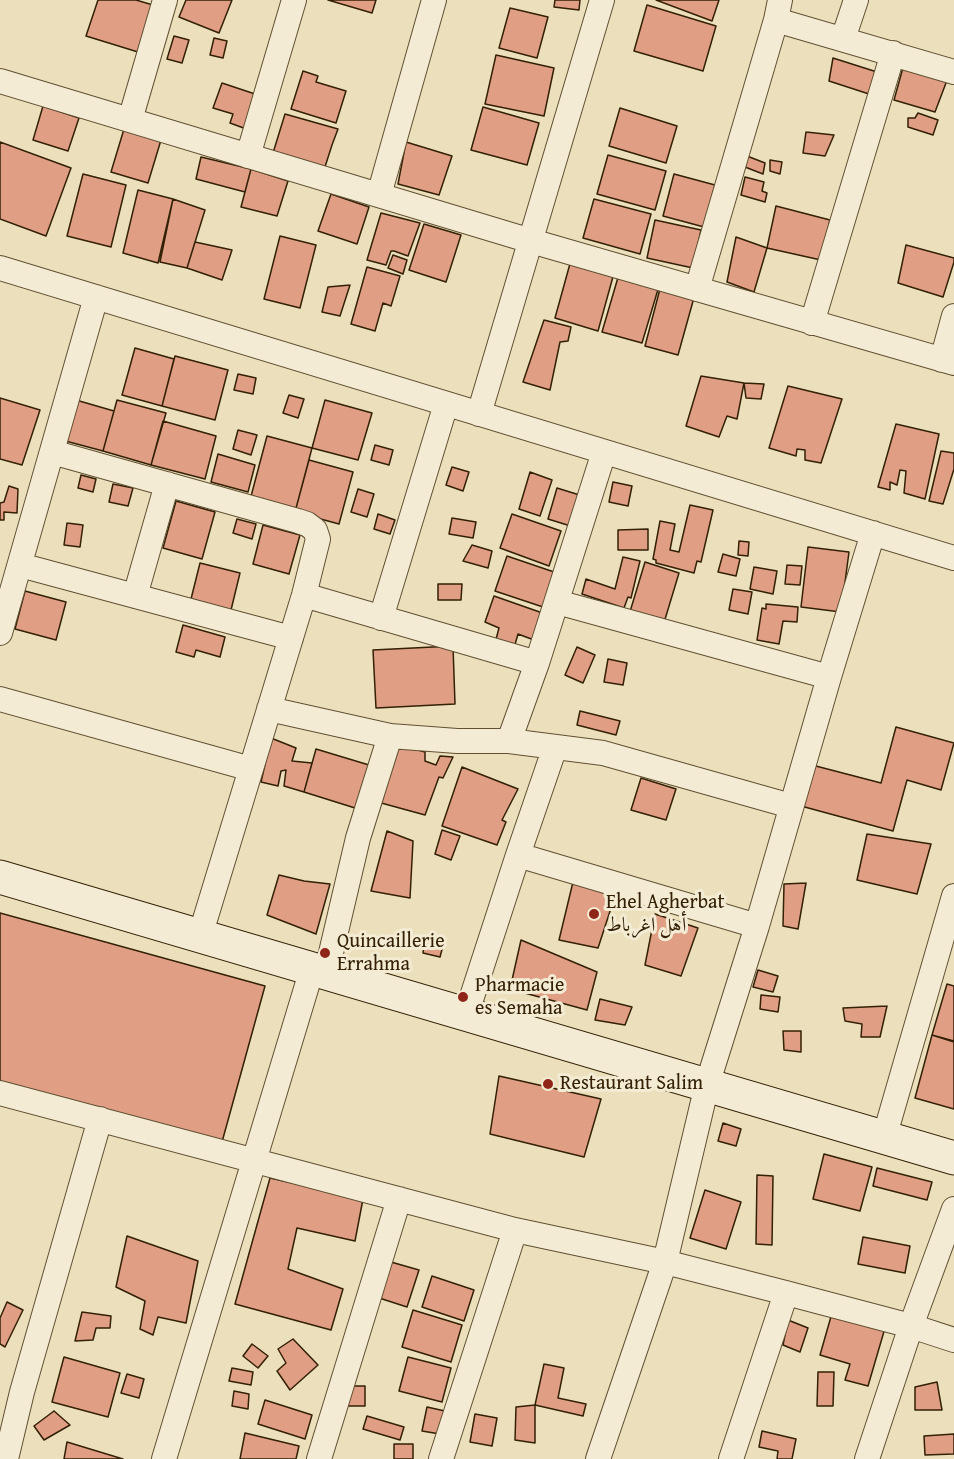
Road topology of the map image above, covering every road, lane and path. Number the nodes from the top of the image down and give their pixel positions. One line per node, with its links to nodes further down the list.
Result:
1 (165, 0): 11 (street)
2 (294, 0): 12 (street)
3 (434, 0): 13 (street)
4 (602, 0): 14 (street)
5 (856, 0): 7 (street)
6 (778, 10): 7 (street); 16 (street)
7 (843, 39): 8 (street)
8 (893, 54): 9 (street); 19 (street)
9 (954, 72)
10 (0, 81): 11 (street)
11 (130, 120): 12 (street)
12 (248, 156): 13 (street)
13 (379, 195): 14 (street)
14 (531, 241): 16 (street); 22 (street)
15 (0, 268): 17 (street)
16 (697, 289): 19 (street)
17 (96, 297): 21 (street); 23 (street)
18 (954, 316): 20 (street)
19 (812, 323): 20 (street)
20 (948, 361)
21 (446, 404): 22 (street); 32 (street)
22 (479, 414): 24 (street)
23 (52, 452): 25 (street); 28 (street)
24 (604, 452): 26 (street); 31 (street)
25 (167, 484): 29 (street); 30 (street)
26 (873, 533): 27 (street); 36 (street)
27 (954, 558)
28 (20, 565): 29 (street); 33 (street)
29 (135, 596): 34 (street)
30 (304, 596): 32 (street); 34 (street)
31 (557, 602): 35 (street); 36 (street)
32 (381, 618): 35 (street)
33 (0, 633)
34 (291, 638): 38 (street)
35 (537, 663): 40 (street)
36 (829, 677): 43 (street)
37 (0, 699): 42 (street)
38 (269, 709): 39 (street); 42 (street)
39 (390, 736): 40 (street); 50 (street)
40 (509, 741): 41 (street)
41 (555, 747): 43 (street); 44 (street)
42 (251, 769): 48 (street)
43 (791, 806): 47 (street)
44 (518, 855): 47 (street); 51 (street)
45 (0, 877): 48 (street)
46 (954, 896): 49 (street)
47 (757, 926): 52 (street)
48 (200, 936): 50 (street)
49 (944, 967): 55 (street)
50 (319, 972): 51 (street); 57 (street)
51 (466, 1015): 52 (street)
52 (707, 1085): 55 (street); 61 (street)
53 (0, 1093): 54 (street)
54 (100, 1119): 57 (street); 65 (street)
55 (884, 1138): 56 (street)
56 (954, 1158)
57 (254, 1160): 58 (street); 67 (street)
58 (399, 1199): 60 (street); 68 (street)
59 (954, 1209): 63 (street)
60 (515, 1230): 61 (street); 69 (street)
61 (665, 1262): 62 (street); 70 (street)
62 (786, 1293): 63 (street); 71 (street)
63 (911, 1326): 64 (street); 72 (street)
64 (954, 1340)
65 (11, 1389): 66 (street)
66 (6, 1459)
67 (164, 1459)
68 (319, 1459)
69 (441, 1459)
70 (598, 1459)
71 (731, 1459)
72 (867, 1459)

